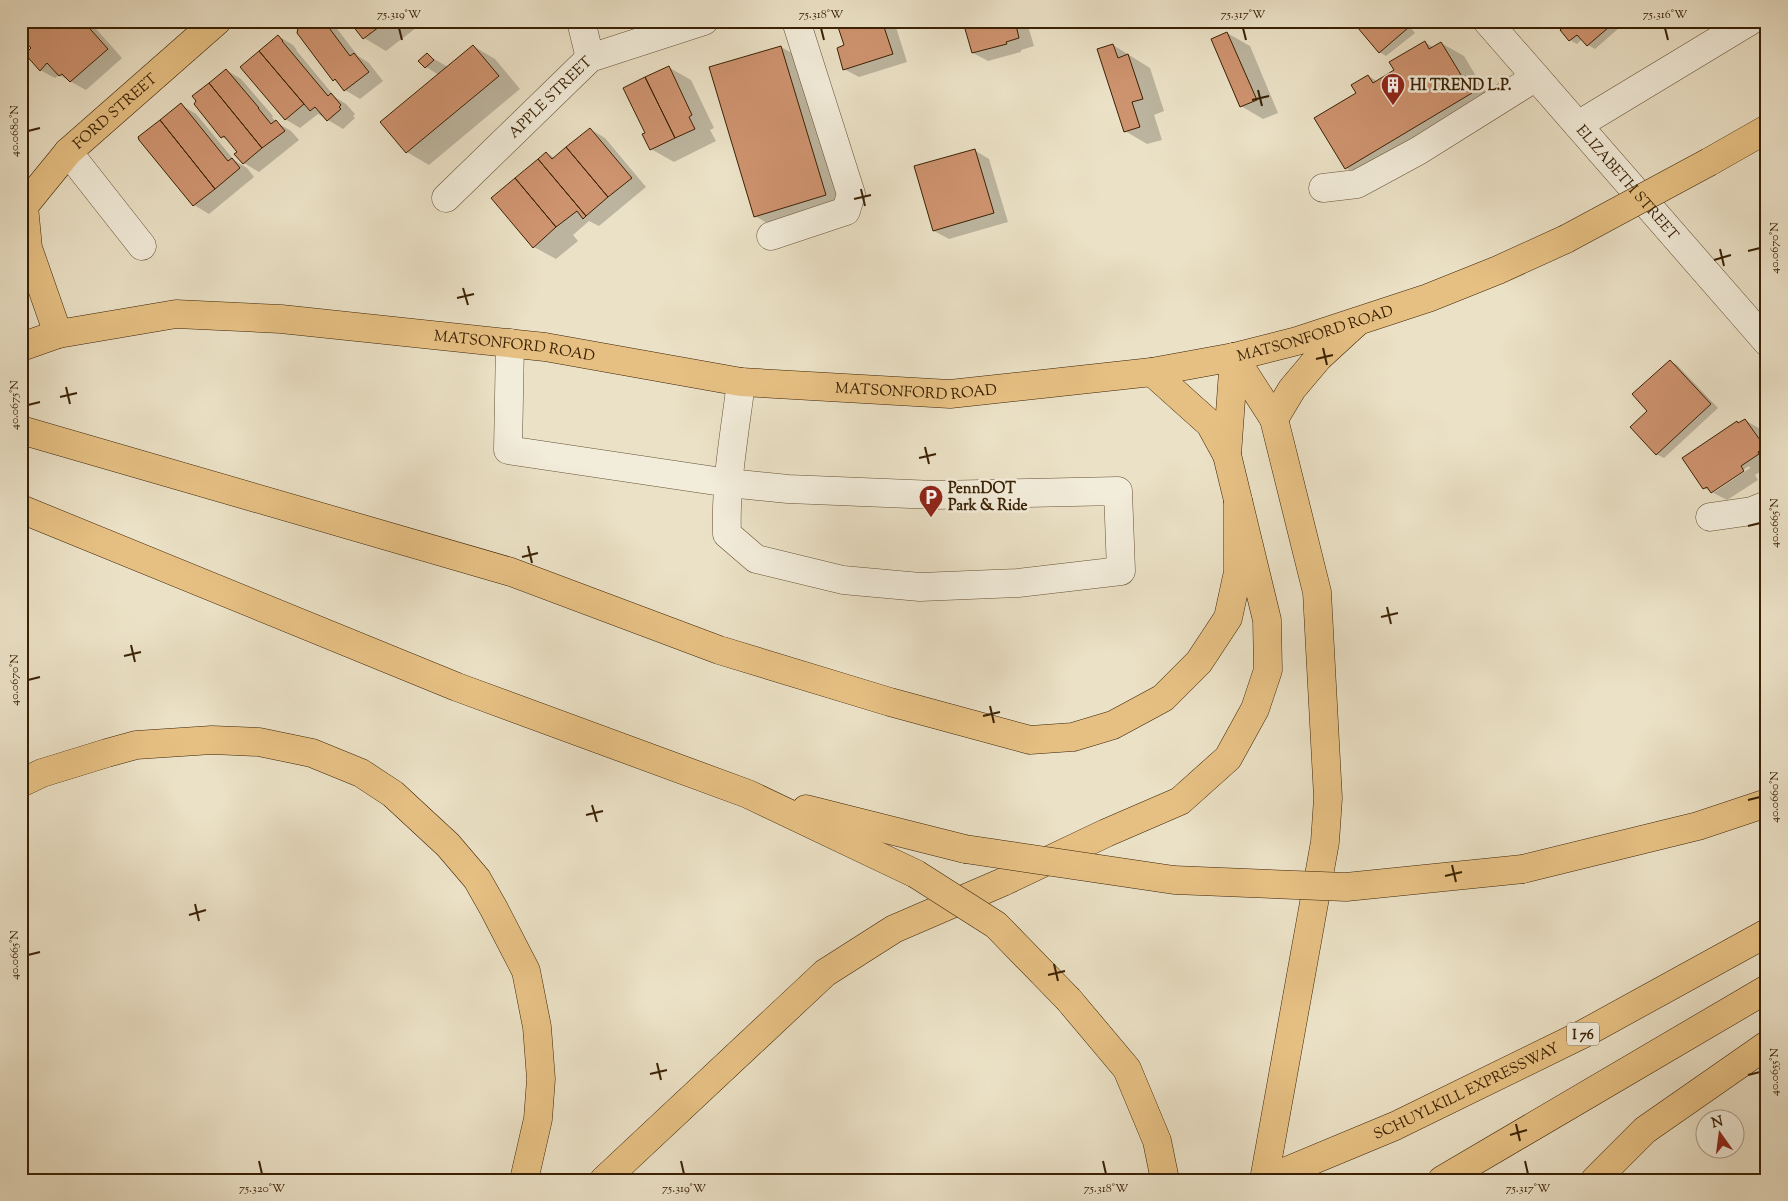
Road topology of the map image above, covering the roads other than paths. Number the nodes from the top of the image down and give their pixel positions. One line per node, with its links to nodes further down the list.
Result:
1 (217, 21): 11 (main road, FORD STREET)
2 (581, 21): 7 (street)
3 (704, 21): 7 (street, APPLE STREET)
4 (796, 21): 15 (street)
5 (1487, 21): 8 (street, ELIZABETH STREET)
6 (1750, 21): 9 (street)
7 (590, 58): 13 (street, APPLE STREET)
8 (1536, 77): 9 (street, ELIZABETH STREET); 12 (street)
9 (1578, 125): 19 (street, ELIZABETH STREET)
10 (1767, 129): 17 (main road, MATSONFORD ROAD, bridge)
11 (68, 152): 14 (main road, FORD STREET); 16 (street)
12 (1323, 188)
13 (446, 198)
14 (22, 204): 18 (main road)
15 (771, 236)
16 (142, 246)
17 (1356, 323): 22 (main road, MATSONFORD ROAD); 25 (main road)
18 (58, 334): 20 (main road, MATSONFORD ROAD); 21 (main road, MATSONFORD ROAD)
19 (1767, 342)
20 (510, 343): 24 (main road, MATSONFORD ROAD); 28 (street)
21 (21, 347)
22 (1234, 357): 23 (main road, MATSONFORD ROAD); 25 (main road); 27 (main road)
23 (1152, 372): 24 (main road, MATSONFORD ROAD); 27 (main road)
24 (742, 382): 28 (street)
25 (1274, 419): 42 (main road)
26 (27, 432): 29 (main road)
27 (1227, 455): 29 (main road)
28 (729, 483): 28 (street)
29 (1238, 501): 40 (main road)
30 (1767, 505): 32 (street)
31 (21, 509): 34 (main road)
32 (1710, 517)
33 (21, 784): 39 (main road)
34 (748, 794): 35 (main road, bridge); 41 (main road, bridge)
35 (1767, 803)
36 (1767, 932): 42 (main road, SCHUYLKILL EXPRESSWAY / I 76)
37 (1767, 989): 43 (main road)
38 (1767, 1045): 44 (main road)
39 (524, 1180)
40 (604, 1180)
41 (1165, 1180)
42 (1264, 1180)
43 (1442, 1180)
44 (1595, 1180)

